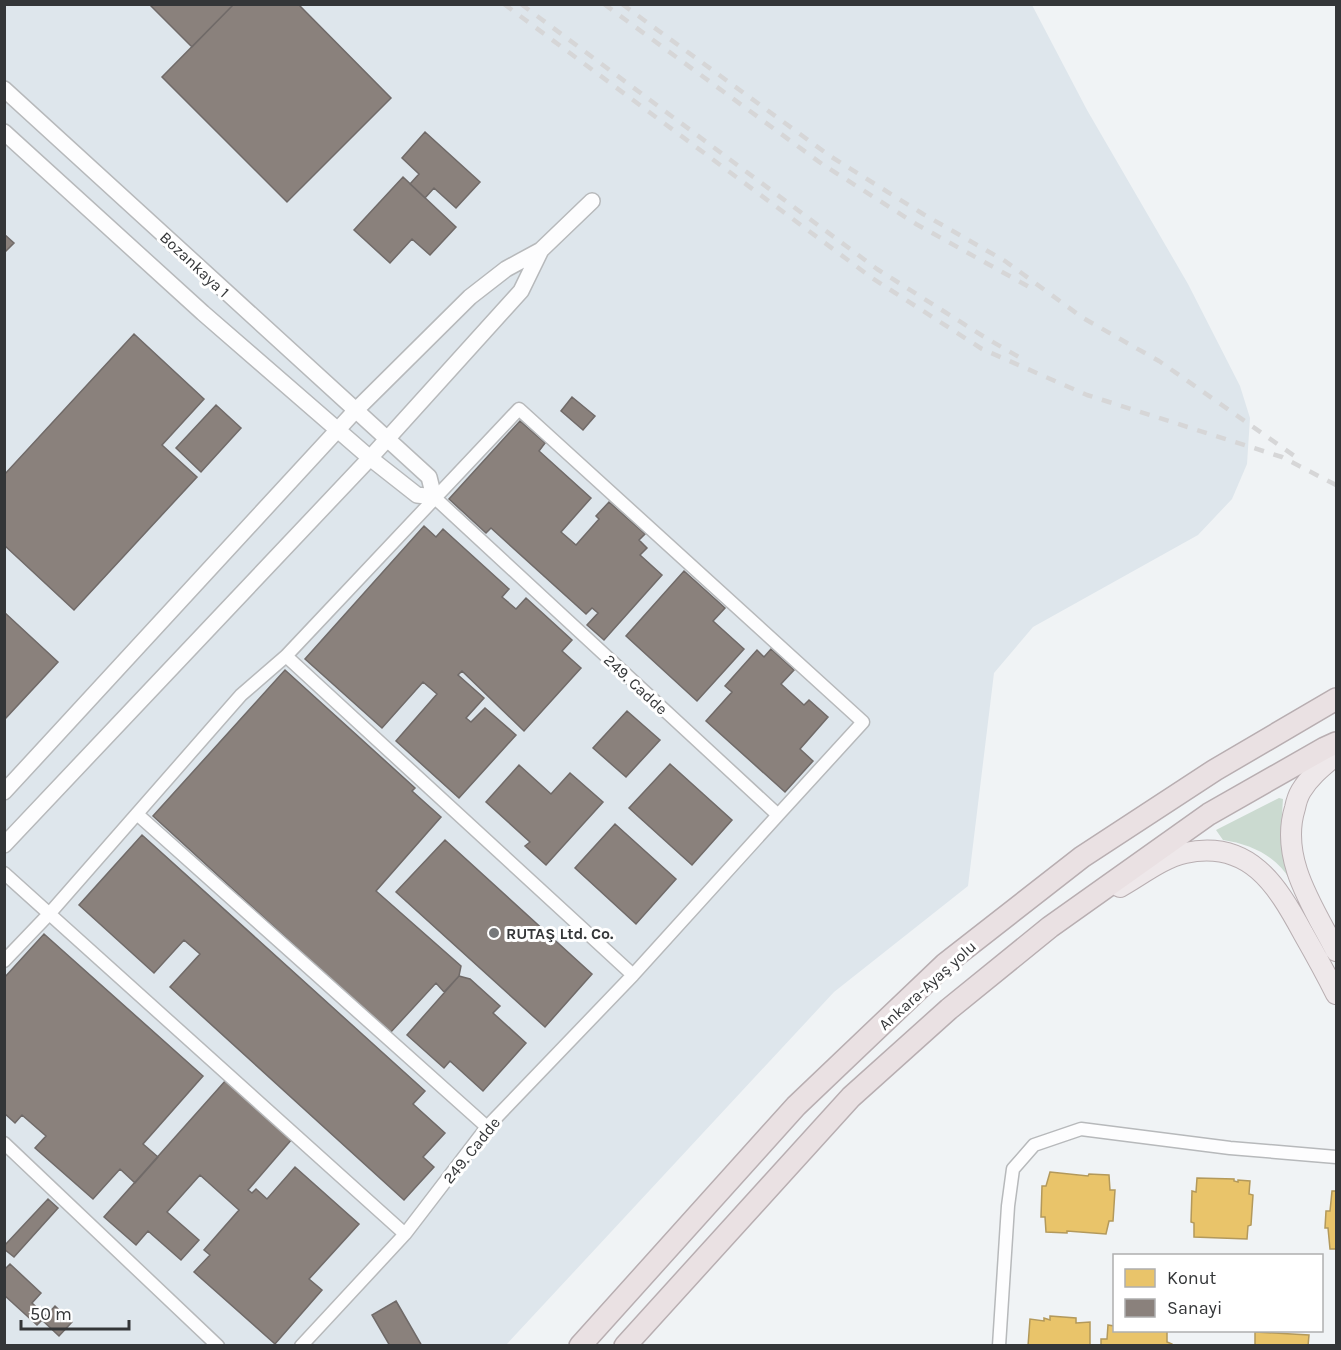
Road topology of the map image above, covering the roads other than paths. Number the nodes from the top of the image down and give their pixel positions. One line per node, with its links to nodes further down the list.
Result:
1 (4, 89): 5 (street, Bozankaya 1)
2 (4, 132): 6 (street)
3 (592, 201): 4 (street)
4 (541, 250): 5 (street); 7 (street)
5 (355, 411): 6 (street); 7 (street, Bozankaya 1)
6 (338, 429): 8 (street); 14 (street)
7 (387, 438): 8 (street); 9 (street, Bozankaya 1)
8 (370, 458): 9 (street); 17 (street)
9 (434, 498): 10 (street); 16 (street, 249. Cadde); 16 (street)
10 (286, 656): 15 (street); 23 (street)
11 (1336, 699): 31 (highway, Ankara-Ayaş yolu)
12 (1336, 743): 20 (highway, Ankara-Ayaş yolu)
13 (1336, 755): 21 (main road)
14 (4, 792)
15 (137, 814): 19 (street); 25 (street)
16 (778, 815): 23 (street, 249. Cadde)
17 (4, 845)
18 (4, 873): 19 (street)
19 (50, 914): 22 (street); 28 (street)
20 (1050, 927): 24 (main road); 32 (highway, Ankara-Ayaş yolu)
21 (1336, 951)
22 (4, 961)
23 (633, 975): 25 (street, 249. Cadde)
24 (1336, 994)
25 (487, 1127): 28 (street, 249. Cadde)
26 (4, 1143): 29 (street)
27 (1336, 1157): 33 (street)
28 (405, 1234): 30 (street, 249. Cadde)
29 (218, 1346)
30 (302, 1346)
31 (580, 1346)
32 (626, 1346)
33 (999, 1346)

